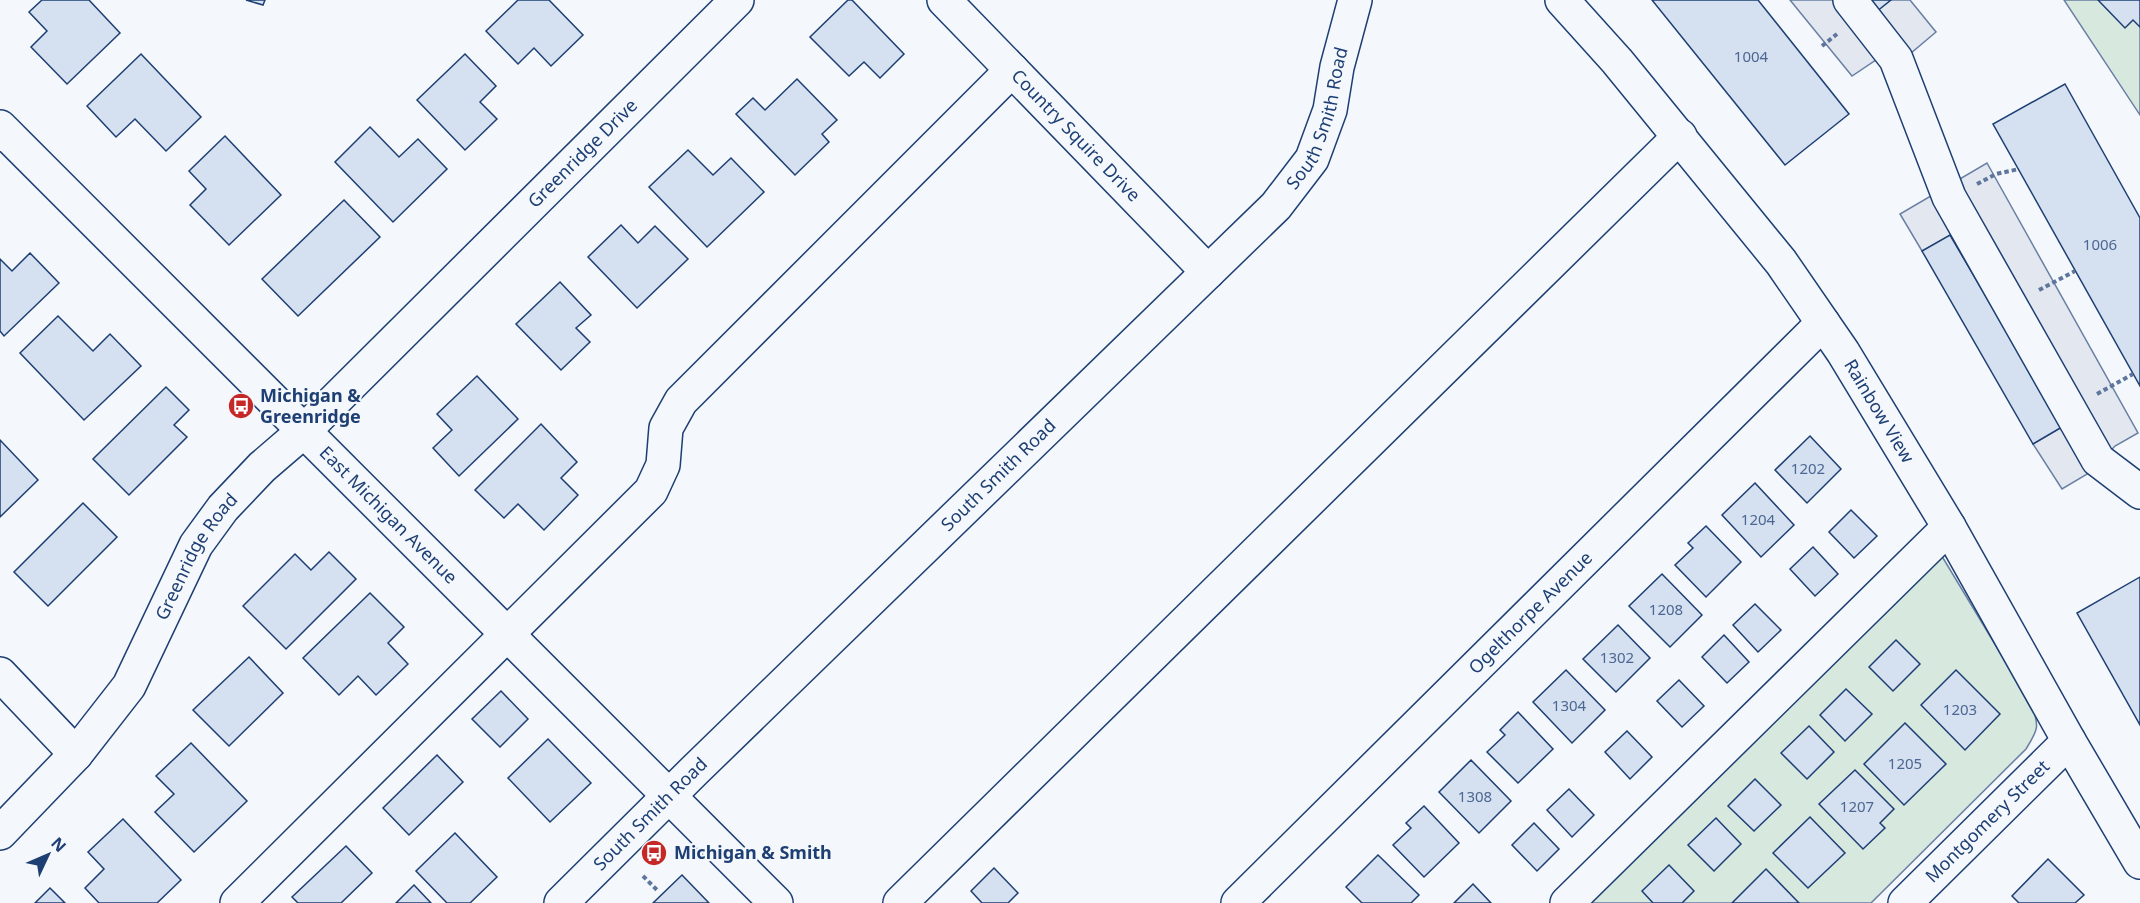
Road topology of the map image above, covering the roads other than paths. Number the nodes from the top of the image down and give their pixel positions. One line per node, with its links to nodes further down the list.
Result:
1 (737, 0): 10 (street, Greenridge Drive)
2 (944, 0): 6 (street, Country Squire Drive)
3 (1355, 0): 9 (street, South Smith Road)
4 (1562, 0): 8 (street, Rainbow View)
5 (1850, 0): 13 (street)
6 (1012, 70): 9 (street, Country Squire Drive); 15 (street)
7 (0, 127): 12 (street, East Michigan Avenue)
8 (1680, 135): 11 (street, Rainbow View); 25 (street)
9 (1208, 272): 19 (street, South Smith Road)
10 (428, 307): 12 (street, Greenridge Road)
11 (1823, 323): 14 (street, Rainbow View); 26 (street, Ogelthorpe Avenue)
12 (305, 430): 15 (street, East Michigan Avenue); 18 (street, Greenridge Road)
13 (2140, 492)
14 (1949, 527): 17 (street, Rainbow View); 27 (street)
15 (508, 634): 19 (street, East Michigan Avenue); 22 (street)
16 (0, 674): 18 (street)
17 (2069, 741): 21 (street, Rainbow View); 28 (street, Montgomery Street)
18 (76, 754): 20 (street, Greenridge Road)
19 (670, 795): 23 (street, South Smith Road); 24 (street, East Michigan Avenue)
20 (0, 833)
21 (2140, 862)
22 (237, 903)
23 (561, 903)
24 (776, 903)
25 (900, 903)
26 (1238, 903)
27 (1568, 903)
28 (1905, 903)

